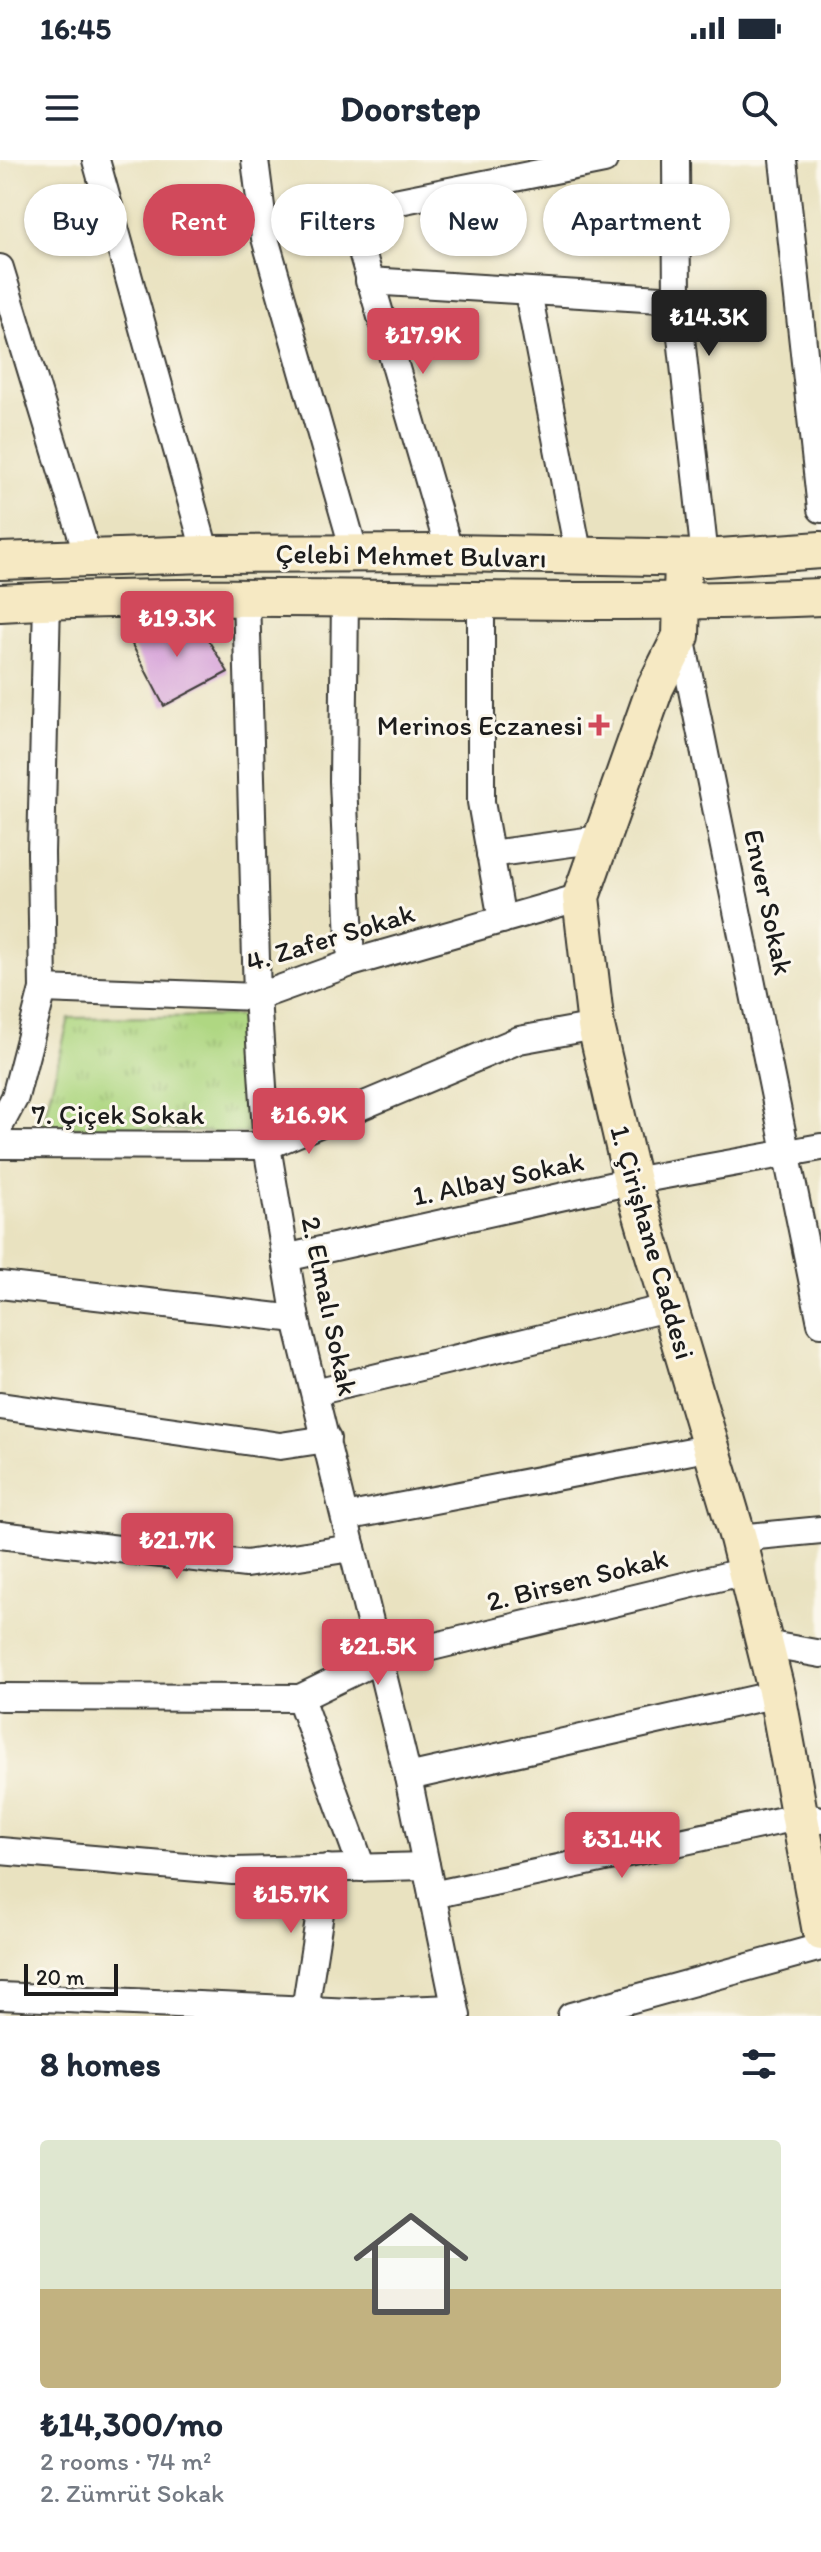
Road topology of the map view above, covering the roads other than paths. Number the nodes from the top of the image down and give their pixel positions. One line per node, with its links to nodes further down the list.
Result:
1 (96, 160): 13 (street)
2 (255, 160): 14 (street)
3 (604, 160): 7 (street)
4 (676, 160): 9 (street)
5 (783, 160): 10 (street)
6 (0, 268): 15 (street)
7 (369, 281): 8 (street); 12 (street)
8 (528, 292): 9 (street); 16 (street)
9 (677, 300): 17 (street)
10 (821, 509)
11 (821, 550): 17 (main road, Çelebi Mehmet Bulvarı)
12 (450, 553): 14 (main road, Çelebi Mehmet Bulvarı); 16 (main road, Çelebi Mehmet Bulvarı)
13 (206, 554): 14 (main road, Çelebi Mehmet Bulvarı); 15 (main road, Çelebi Mehmet Bulvarı)
14 (355, 554)
15 (88, 557): 18 (main road, Çelebi Mehmet Bulvarı)
16 (579, 557): 17 (main road, Çelebi Mehmet Bulvarı)
17 (694, 558): 25 (main road, 1. Çirişhane Caddesi)
18 (0, 561)
19 (246, 596): 20 (main road, Çelebi Mehmet Bulvarı); 22 (main road, Çelebi Mehmet Bulvarı); 32 (street, 2. Elmalı Sokak)
20 (345, 597): 23 (main road, Çelebi Mehmet Bulvarı); 30 (street)
21 (821, 597): 25 (main road, Çelebi Mehmet Bulvarı)
22 (47, 600): 24 (main road, Çelebi Mehmet Bulvarı); 31 (street)
23 (481, 601): 25 (main road, Çelebi Mehmet Bulvarı); 27 (street)
24 (0, 603)
25 (682, 620): 26 (main road, 1. Çirişhane Caddesi); 38 (street, Enver Sokak)
26 (600, 839): 27 (street); 28 (main road, 1. Çirişhane Caddesi)
27 (490, 854): 29 (street)
28 (581, 897): 29 (street, 4. Zafer Sokak); 33 (main road, 1. Çirişhane Caddesi)
29 (502, 920): 30 (street, 4. Zafer Sokak)
30 (351, 963): 32 (street, 4. Zafer Sokak)
31 (43, 989): 32 (street, 4. Zafer Sokak); 34 (street)
32 (257, 997): 36 (street, 2. Elmalı Sokak)
33 (596, 1026): 36 (street, 7. Çiçek Sokak); 39 (main road, 1. Çirişhane Caddesi)
34 (0, 1125)
35 (0, 1145): 36 (street, 7. Çiçek Sokak)
36 (267, 1146): 40 (street, 2. Elmalı Sokak)
37 (821, 1147): 38 (street, 1. Albay Sokak)
38 (787, 1154): 39 (street, 1. Albay Sokak); 44 (street, Enver Sokak)
39 (632, 1181): 40 (street, 1. Albay Sokak); 42 (main road, 1. Çirişhane Caddesi)
40 (285, 1258): 43 (street, 2. Elmalı Sokak)
41 (0, 1285): 43 (street)
42 (671, 1307): 45 (street); 48 (main road, 1. Çirişhane Caddesi)
43 (296, 1319): 45 (street, 2. Elmalı Sokak)
44 (821, 1323)
45 (315, 1392): 47 (street, 2. Elmalı Sokak)
46 (0, 1406): 47 (street)
47 (327, 1439): 49 (street, 2. Elmalı Sokak)
48 (712, 1447): 49 (street); 53 (main road, 1. Çirişhane Caddesi)
49 (345, 1517): 52 (street, 2. Elmalı Sokak)
50 (821, 1530): 53 (street, 2. Birsen Sokak)
51 (0, 1535): 52 (street)
52 (352, 1548): 56 (street, 2. Elmalı Sokak)
53 (742, 1554): 54 (main road, 1. Çirişhane Caddesi); 56 (street, 2. Birsen Sokak)
54 (765, 1644): 55 (street); 57 (main road, 1. Çirişhane Caddesi)
55 (821, 1654)
56 (378, 1660): 59 (street, 2. Birsen Sokak); 60 (street, 2. Elmalı Sokak)
57 (777, 1694): 60 (street); 61 (main road, 1. Çirişhane Caddesi)
58 (0, 1697): 59 (street, 2. Birsen Sokak)
59 (300, 1698): 65 (street)
60 (408, 1777): 63 (street, 2. Elmalı Sokak)
61 (812, 1818): 66 (street); 67 (main road, 1. Çirişhane Caddesi)
62 (0, 1851): 64 (street)
63 (426, 1866): 65 (street); 66 (street, 2. Elmalı Sokak)
64 (327, 1868): 65 (street); 71 (street)
65 (362, 1868)
66 (432, 1895): 72 (street, 2. Elmalı Sokak)
67 (821, 1932)
68 (821, 1947): 70 (street)
69 (0, 1996): 71 (street)
70 (641, 2007): 74 (street)
71 (305, 2010): 73 (street)
72 (456, 2012): 73 (street)
73 (352, 2014)
74 (571, 2016)

